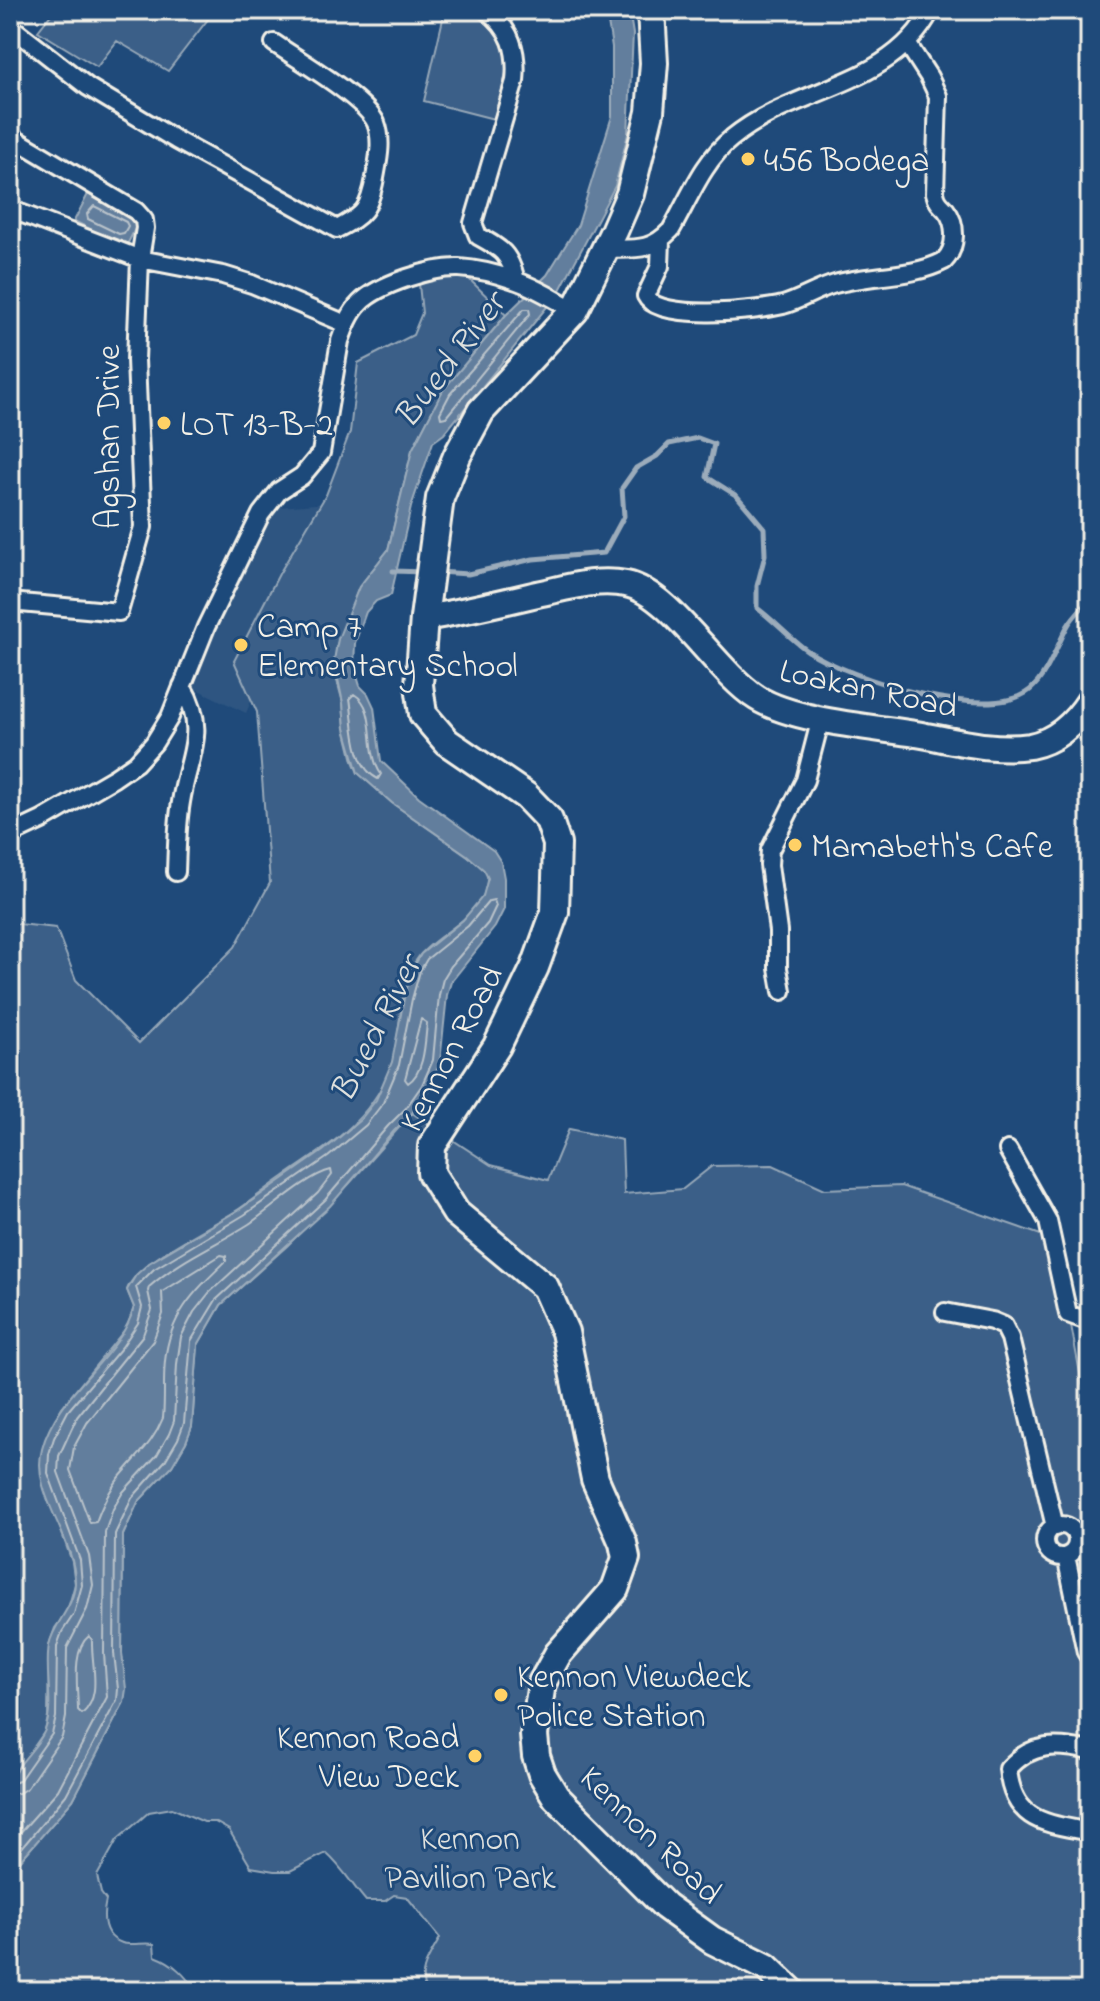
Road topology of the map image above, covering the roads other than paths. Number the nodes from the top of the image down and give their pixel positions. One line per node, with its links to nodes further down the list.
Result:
1 (486, 10): 12 (street)
2 (651, 10): 10 (highway, Kennon Road)
3 (931, 10): 6 (street)
4 (10, 26): 5 (street)
5 (274, 43)
6 (907, 43): 9 (street); 9 (street)
7 (10, 136): 11 (street, Agshan Drive)
8 (10, 209): 11 (street)
9 (661, 240): 10 (street)
10 (605, 249): 13 (highway, Kennon Road)
11 (140, 259): 14 (street); 15 (street, Agshan Drive)
12 (523, 284): 13 (street); 14 (street)
13 (568, 306): 16 (highway, Kennon Road)
14 (346, 324): 17 (street)
15 (10, 602)
16 (424, 618): 19 (main road, Loakan Road); 32 (highway, Kennon Road)
17 (182, 686): 20 (street); 21 (street)
18 (1090, 700): 19 (main road, Loakan Road)
19 (821, 718): 22 (street)
20 (10, 835)
21 (176, 872)
22 (782, 991)
23 (1008, 1150): 25 (street)
24 (945, 1312): 26 (street)
25 (1090, 1322)
26 (1055, 1527): 27 (street); 28 (street)
27 (1083, 1542): 28 (street)
28 (1066, 1556): 29 (street)
29 (1090, 1658)
30 (1090, 1751): 31 (street)
31 (1090, 1832)
32 (791, 1991)

